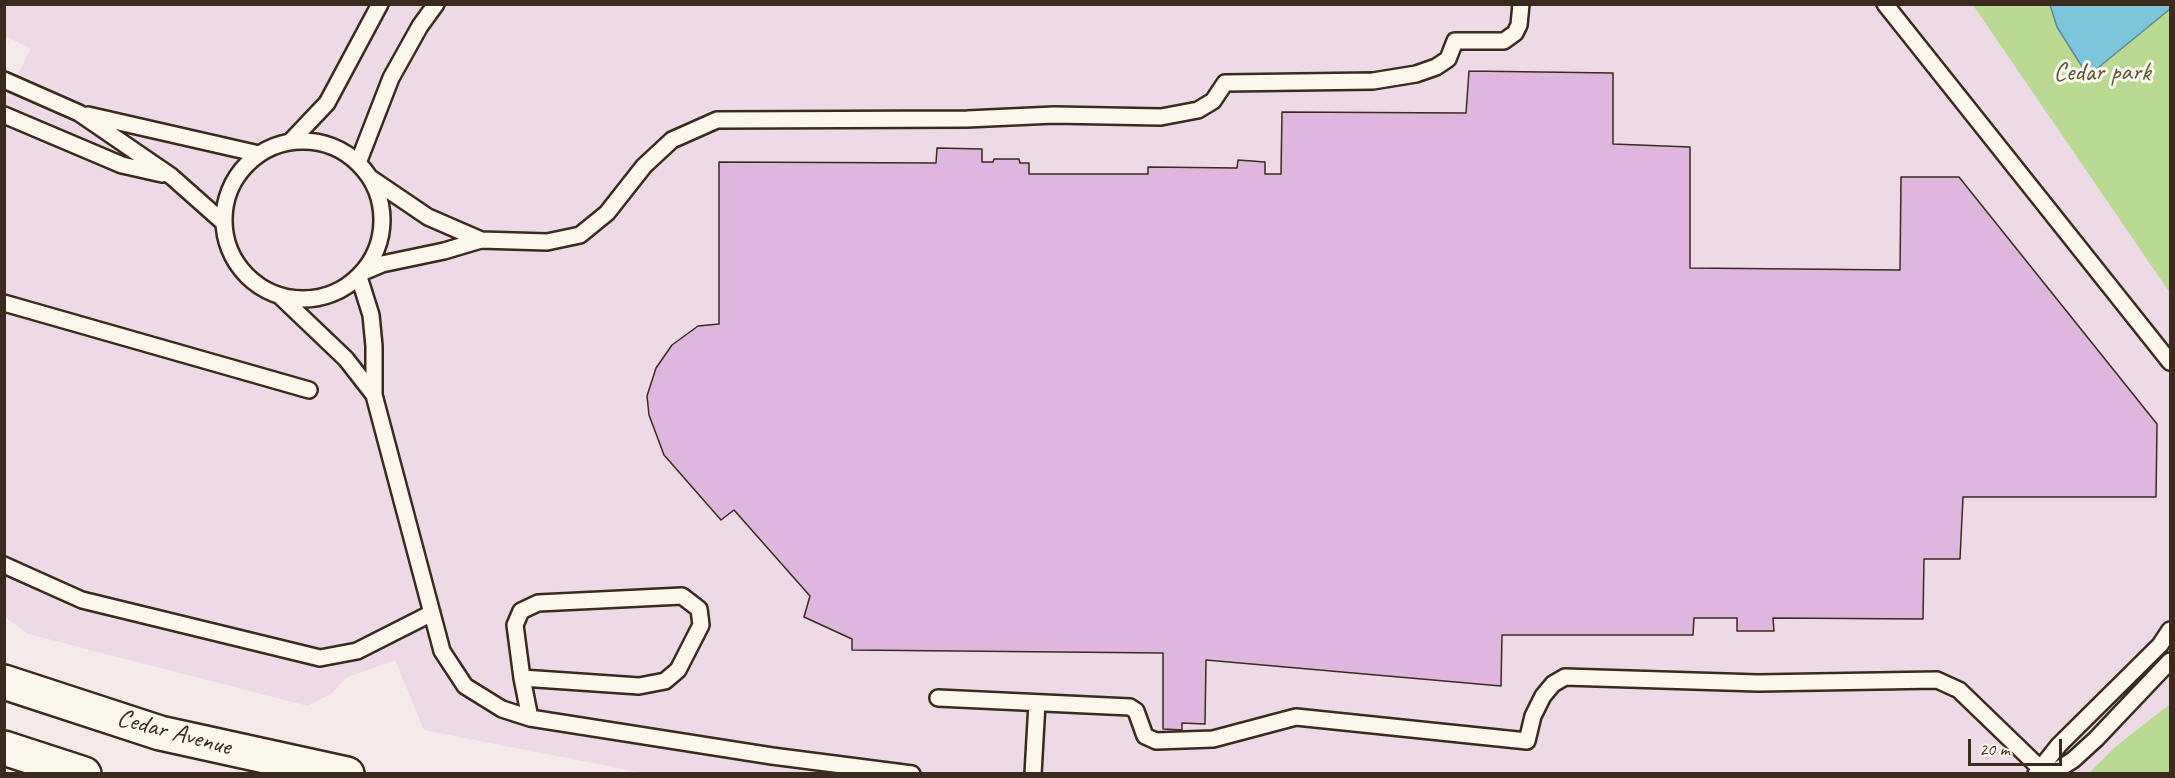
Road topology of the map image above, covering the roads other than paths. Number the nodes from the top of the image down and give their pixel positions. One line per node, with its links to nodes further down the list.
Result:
1 (380, 4): 8 (lane)
2 (436, 4): 10 (lane)
3 (1521, 4): 14 (lane)
4 (1885, 4): 18 (lane)
5 (4, 80): 6 (lane)
6 (80, 113): 9 (lane); 11 (lane)
7 (4, 115): 11 (lane)
8 (290, 142): 9 (lane); 10 (lane)
9 (259, 154): 13 (lane)
10 (358, 164): 12 (lane)
11 (171, 176): 13 (lane)
12 (371, 178): 14 (lane); 15 (lane)
13 (224, 223): 16 (lane)
14 (481, 240): 15 (lane)
15 (361, 275): 16 (lane); 20 (lane)
16 (280, 296): 20 (lane)
17 (4, 303): 19 (lane)
18 (2170, 362)
19 (309, 390)
20 (374, 395): 22 (lane)
21 (4, 565): 22 (lane)
22 (432, 613): 29 (lane)
23 (2170, 630): 31 (lane)
24 (2170, 661): 31 (lane)
25 (522, 678): 25 (lane); 29 (lane)
26 (4, 682): 33 (main road, Cedar Avenue)
27 (938, 698): 28 (lane)
28 (1037, 703): 31 (lane); 35 (lane)
29 (530, 718): 34 (lane)
30 (4, 748): 32 (main road)
31 (2043, 772)
32 (84, 774)
33 (347, 774)
34 (912, 774)
35 (1033, 774)

